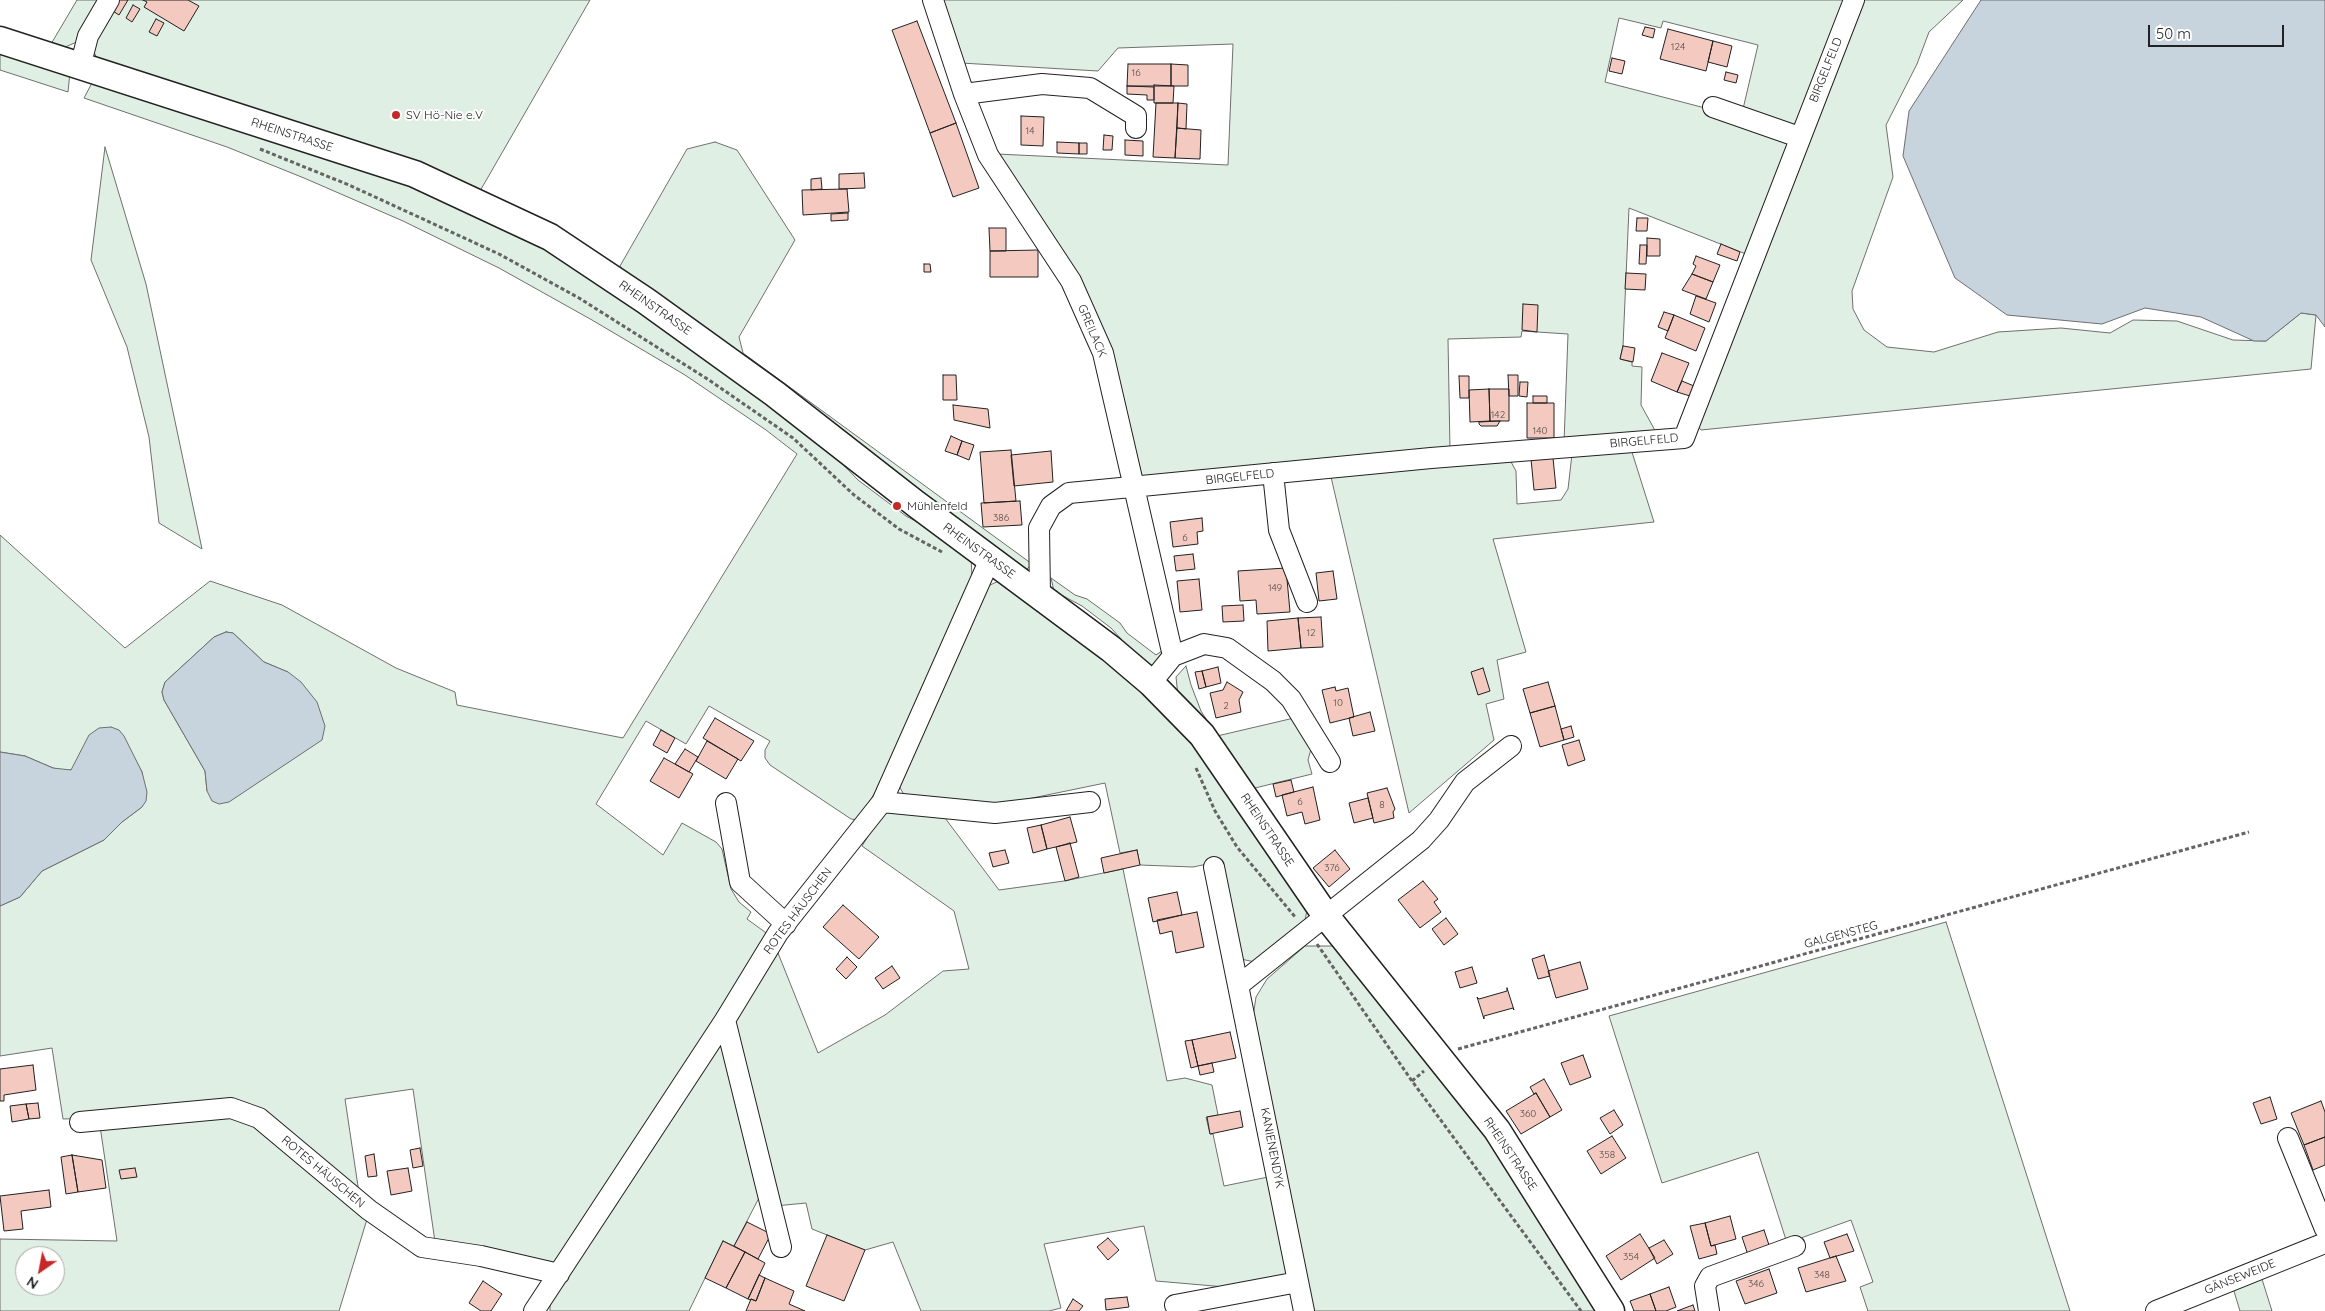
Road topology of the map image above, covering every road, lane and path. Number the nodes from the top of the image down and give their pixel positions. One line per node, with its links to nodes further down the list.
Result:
1 (109, 0): 5 (street)
2 (933, 0): 6 (street, GREILACK)
3 (1854, 0): 9 (street, BIRGELFELD)
4 (0, 40): 5 (main road, RHEINSTRASSE)
5 (80, 66): 14 (main road, RHEINSTRASSE)
6 (964, 94): 8 (street); 12 (street, GREILACK)
7 (1713, 107): 9 (street)
8 (1136, 128)
9 (1799, 137): 11 (street, BIRGELFELD)
10 (251, 145): 13 (path)
11 (1273, 474): 12 (street, BIRGELFELD); 16 (street)
12 (1135, 487): 15 (street, BIRGELFELD); 17 (street, GREILACK)
13 (949, 557)
14 (990, 559): 15 (main road, RHEINSTRASSE); 23 (street, ROTES HÄUSCHEN)
15 (1040, 595): 18 (main road, RHEINSTRASSE)
16 (1307, 602)
17 (1173, 656): 18 (street); 20 (street)
18 (1151, 683): 27 (main road, RHEINSTRASSE)
19 (1511, 746): 27 (street)
20 (1330, 762)
21 (1194, 765): 27 (path)
22 (726, 802): 28 (street)
23 (882, 802): 24 (street); 28 (street, ROTES HÄUSCHEN)
24 (1090, 802)
25 (2248, 832): 31 (path, GALGENSTEG)
26 (1214, 867): 29 (street, KANIENENDYK)
27 (1316, 923): 29 (street); 31 (main road, RHEINSTRASSE); 43 (path)
28 (786, 924): 30 (street, ROTES HÄUSCHEN)
29 (1239, 985): 39 (street, KANIENENDYK)
30 (725, 1020): 37 (street); 38 (street, ROTES HÄUSCHEN)
31 (1440, 1058): 44 (main road, RHEINSTRASSE)
32 (80, 1122): 38 (street, ROTES HÄUSCHEN)
33 (2288, 1138): 34 (street)
34 (2325, 1229)
35 (2325, 1243): 46 (street, GÄNSEWEIDE)
36 (1795, 1246): 45 (street)
37 (781, 1247)
38 (559, 1274): 41 (street, ROTES HÄUSCHEN)
39 (1298, 1282): 40 (street); 42 (street, KANIENENDYK)
40 (1176, 1305)
41 (534, 1311)
42 (1304, 1311)
43 (1581, 1311)
44 (1611, 1311)
45 (1709, 1311)
46 (2156, 1311)

